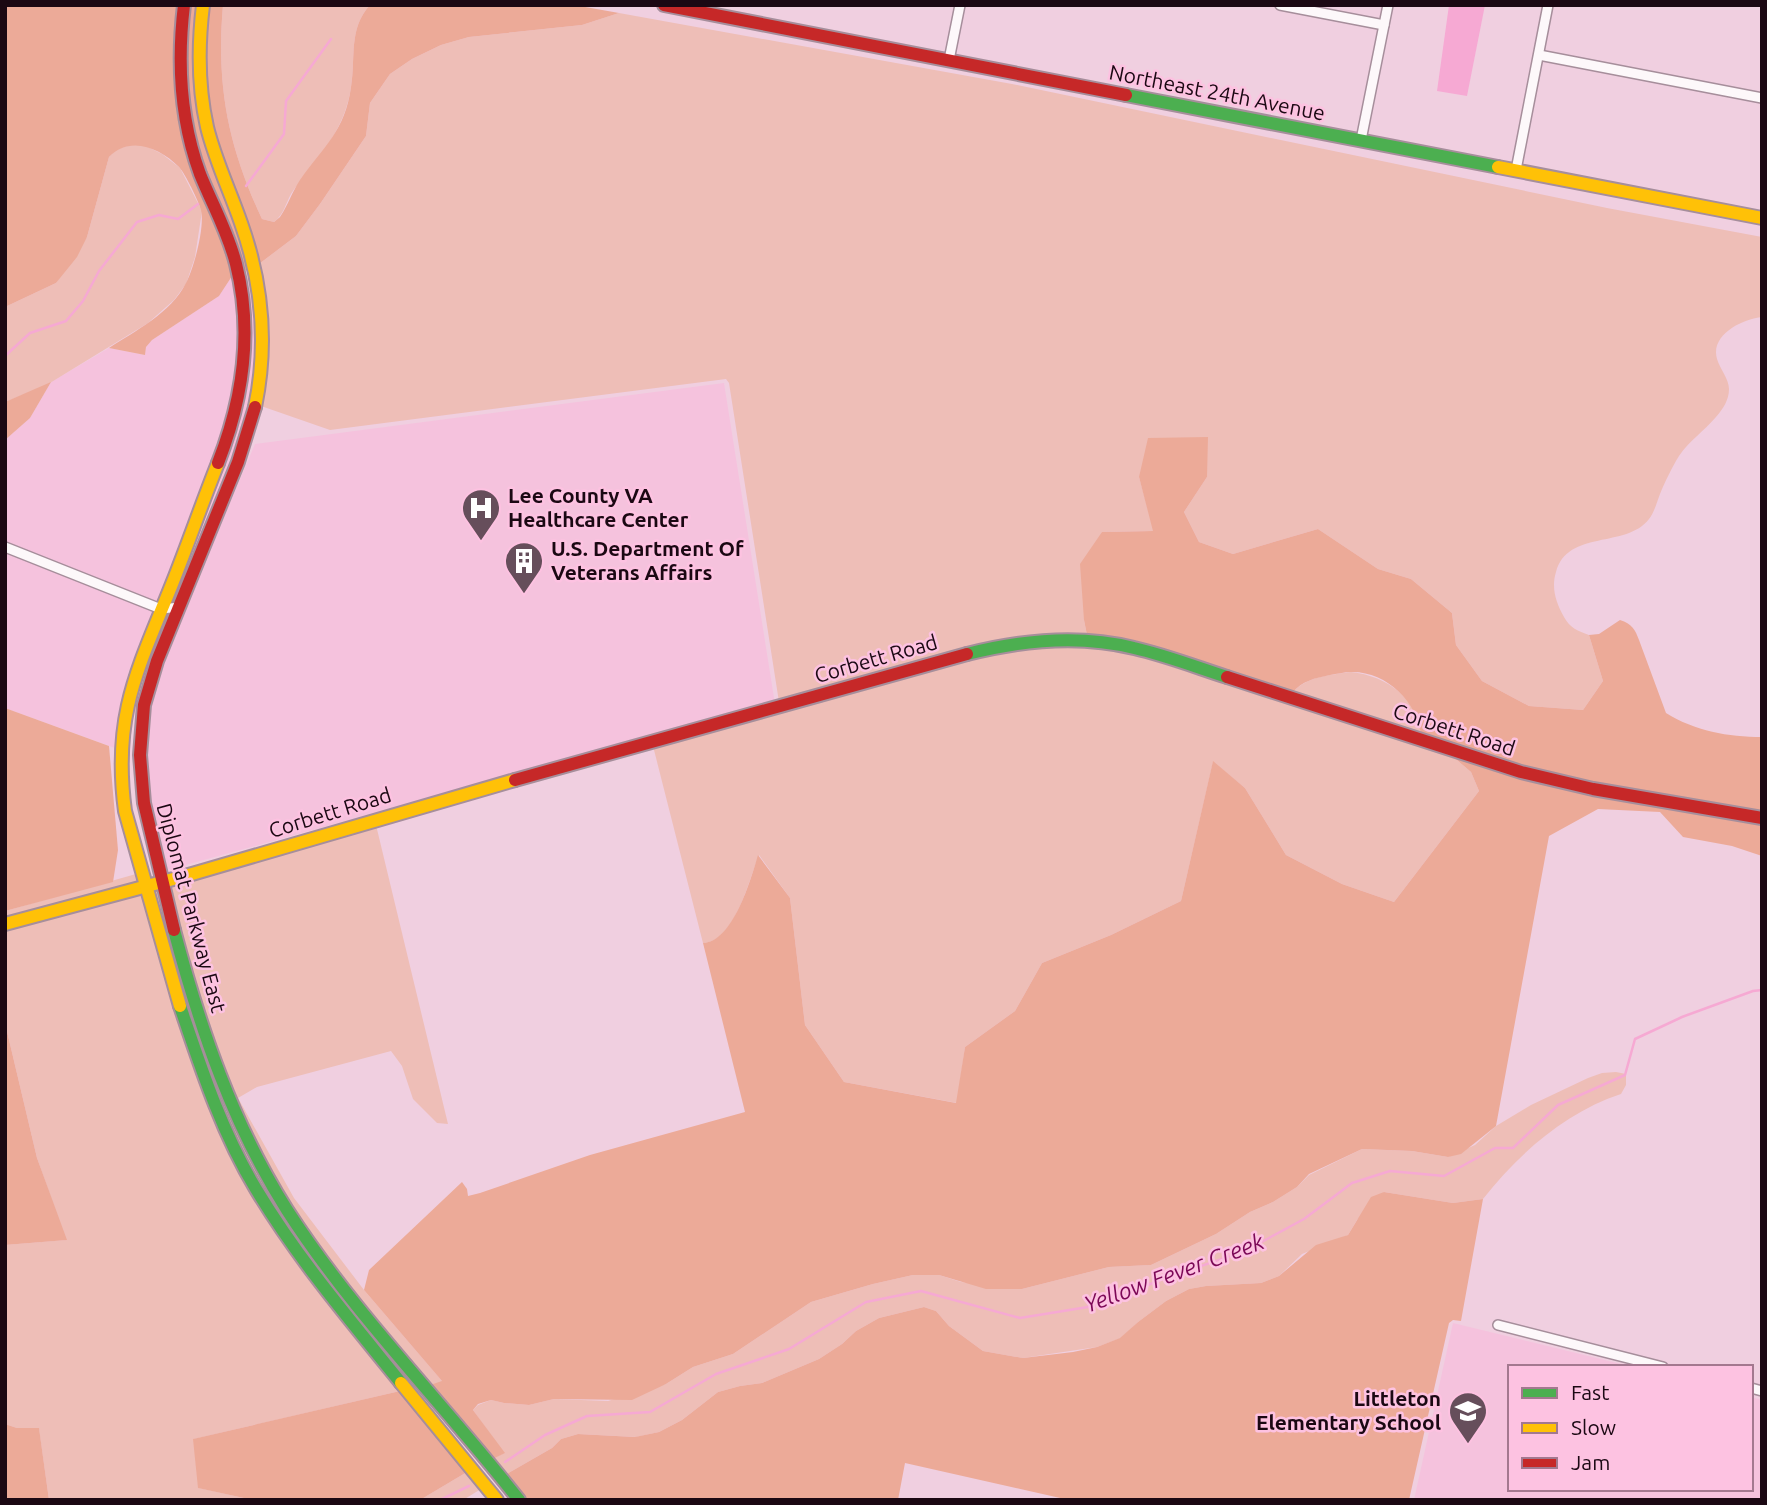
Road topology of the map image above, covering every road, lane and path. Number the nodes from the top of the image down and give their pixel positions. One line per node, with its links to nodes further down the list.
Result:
1 (184, 5): 16 (main road, Diplomat Parkway East)
2 (203, 5): 15 (main road, Diplomat Parkway East)
3 (664, 5): 10 (main road, Northeast 24th Avenue)
4 (960, 5): 10 (street)
5 (1280, 5): 8 (street)
6 (1388, 5): 8 (street)
7 (1548, 5): 9 (street)
8 (1384, 25): 12 (street)
9 (1539, 55): 11 (street); 13 (street)
10 (949, 61): 12 (main road, Northeast 24th Avenue)
11 (1762, 98)
12 (1361, 141): 13 (main road, Northeast 24th Avenue)
13 (1516, 170): 14 (main road, Northeast 24th Avenue)
14 (1762, 218)
15 (258, 282): 16 (main road); 18 (main road, Diplomat Parkway East)
16 (241, 286): 19 (main road, Diplomat Parkway East)
17 (5, 547): 19 (street)
18 (180, 607): 19 (street); 20 (main road, Diplomat Parkway East)
19 (161, 609): 20 (street); 23 (main road, Diplomat Parkway East)
20 (172, 626): 22 (main road, Diplomat Parkway East)
21 (1762, 818): 22 (main road, Corbett Road)
22 (162, 883): 23 (main road, Corbett Road); 25 (main road, Diplomat Parkway East)
23 (144, 887): 24 (main road, Corbett Road); 26 (main road, Diplomat Parkway East)
24 (5, 924)
25 (233, 1106): 26 (main road); 27 (main road, Diplomat Parkway East)
26 (218, 1112): 28 (main road, Diplomat Parkway East)
27 (359, 1307): 28 (main road); 32 (main road, Diplomat Parkway East)
28 (346, 1317): 31 (main road, Diplomat Parkway East)
29 (1498, 1325): 30 (street)
30 (1654, 1365)
31 (497, 1500)
32 (519, 1500)

